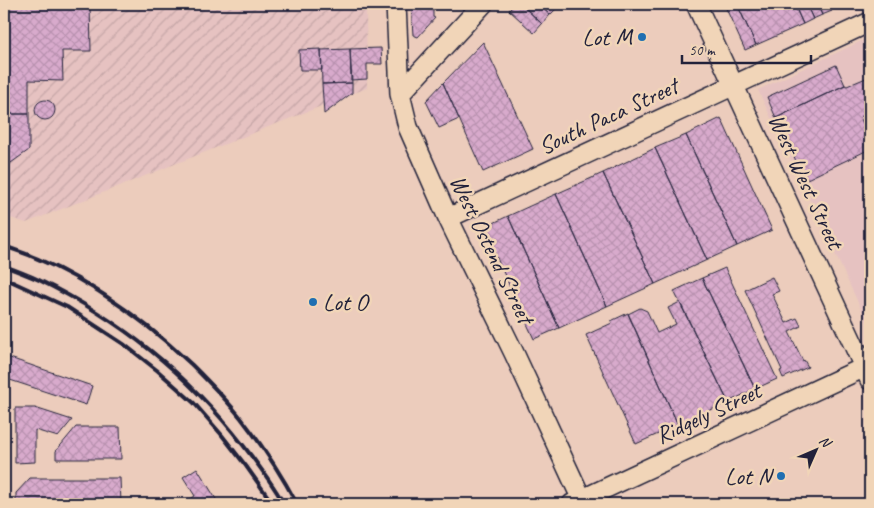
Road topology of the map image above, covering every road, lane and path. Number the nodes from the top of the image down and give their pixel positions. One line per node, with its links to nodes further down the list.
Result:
1 (396, 4): 6 (street, West Ostend Street)
2 (483, 4): 6 (street)
3 (696, 4): 5 (street, West West Street)
4 (870, 22): 5 (street, South Paca Street)
5 (734, 86): 7 (street, South Paca Street); 8 (street, West West Street)
6 (400, 94): 7 (street, West Ostend Street)
7 (448, 218): 9 (street, West Ostend Street)
8 (867, 374): 9 (street, Ridgely Street)
9 (580, 503)

